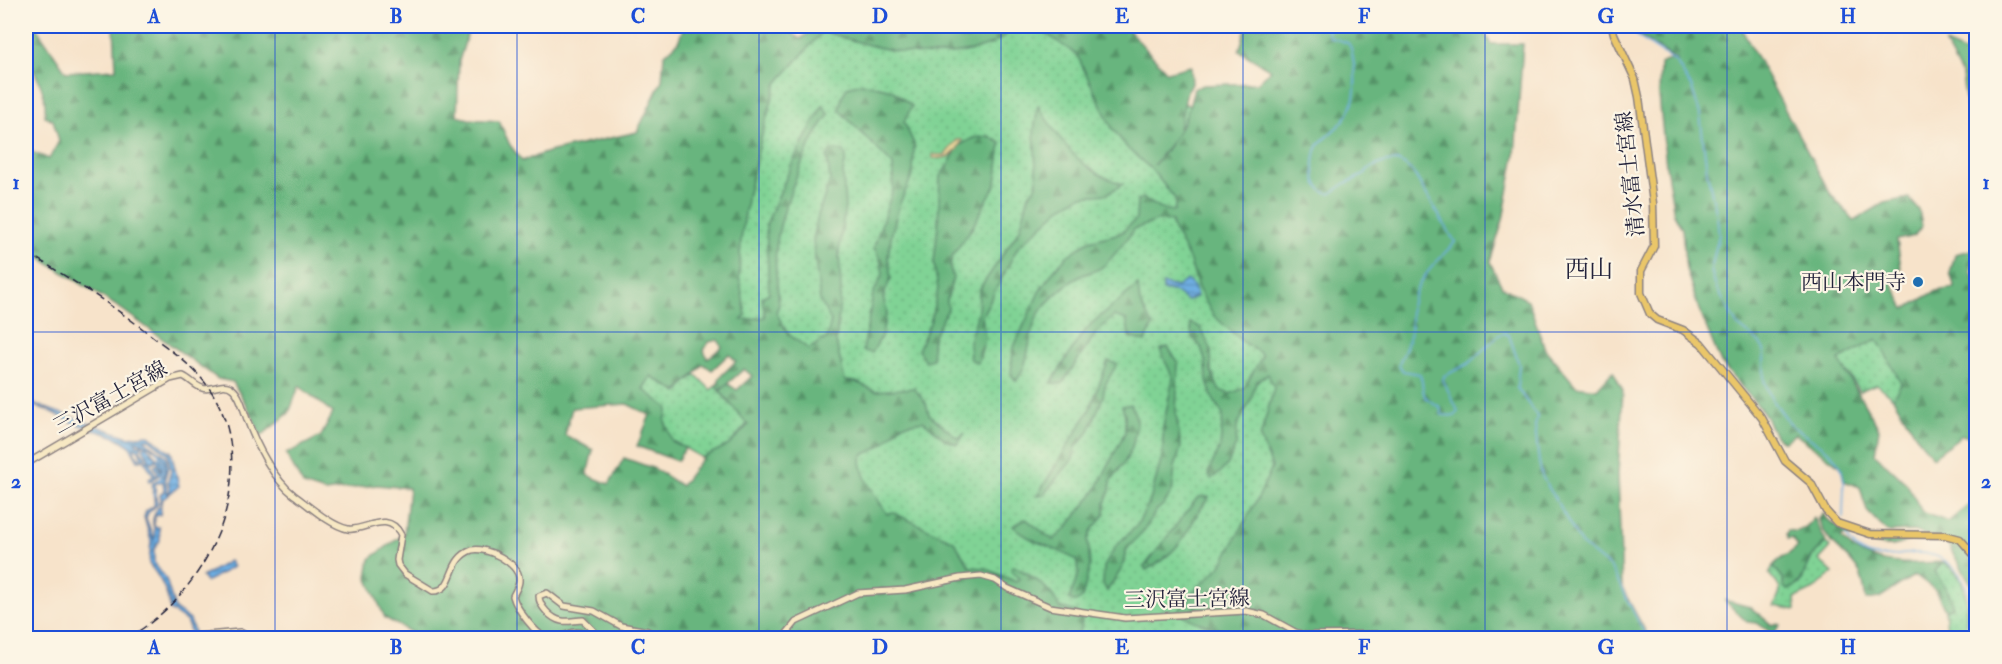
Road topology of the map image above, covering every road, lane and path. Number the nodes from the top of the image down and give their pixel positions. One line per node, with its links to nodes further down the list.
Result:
1 (1612, 26): 3 (main road, 清水富士宮線)
2 (26, 464): 6 (main road, 三沢富士宮線)
3 (1977, 557)
4 (174, 639): 5 (main road)
5 (252, 639)
6 (547, 639)
7 (556, 639): 8 (main road)
8 (588, 639)
9 (601, 639): 10 (main road)
10 (663, 639)
11 (783, 639): 12 (main road, 三沢富士宮線)
12 (1392, 639)

